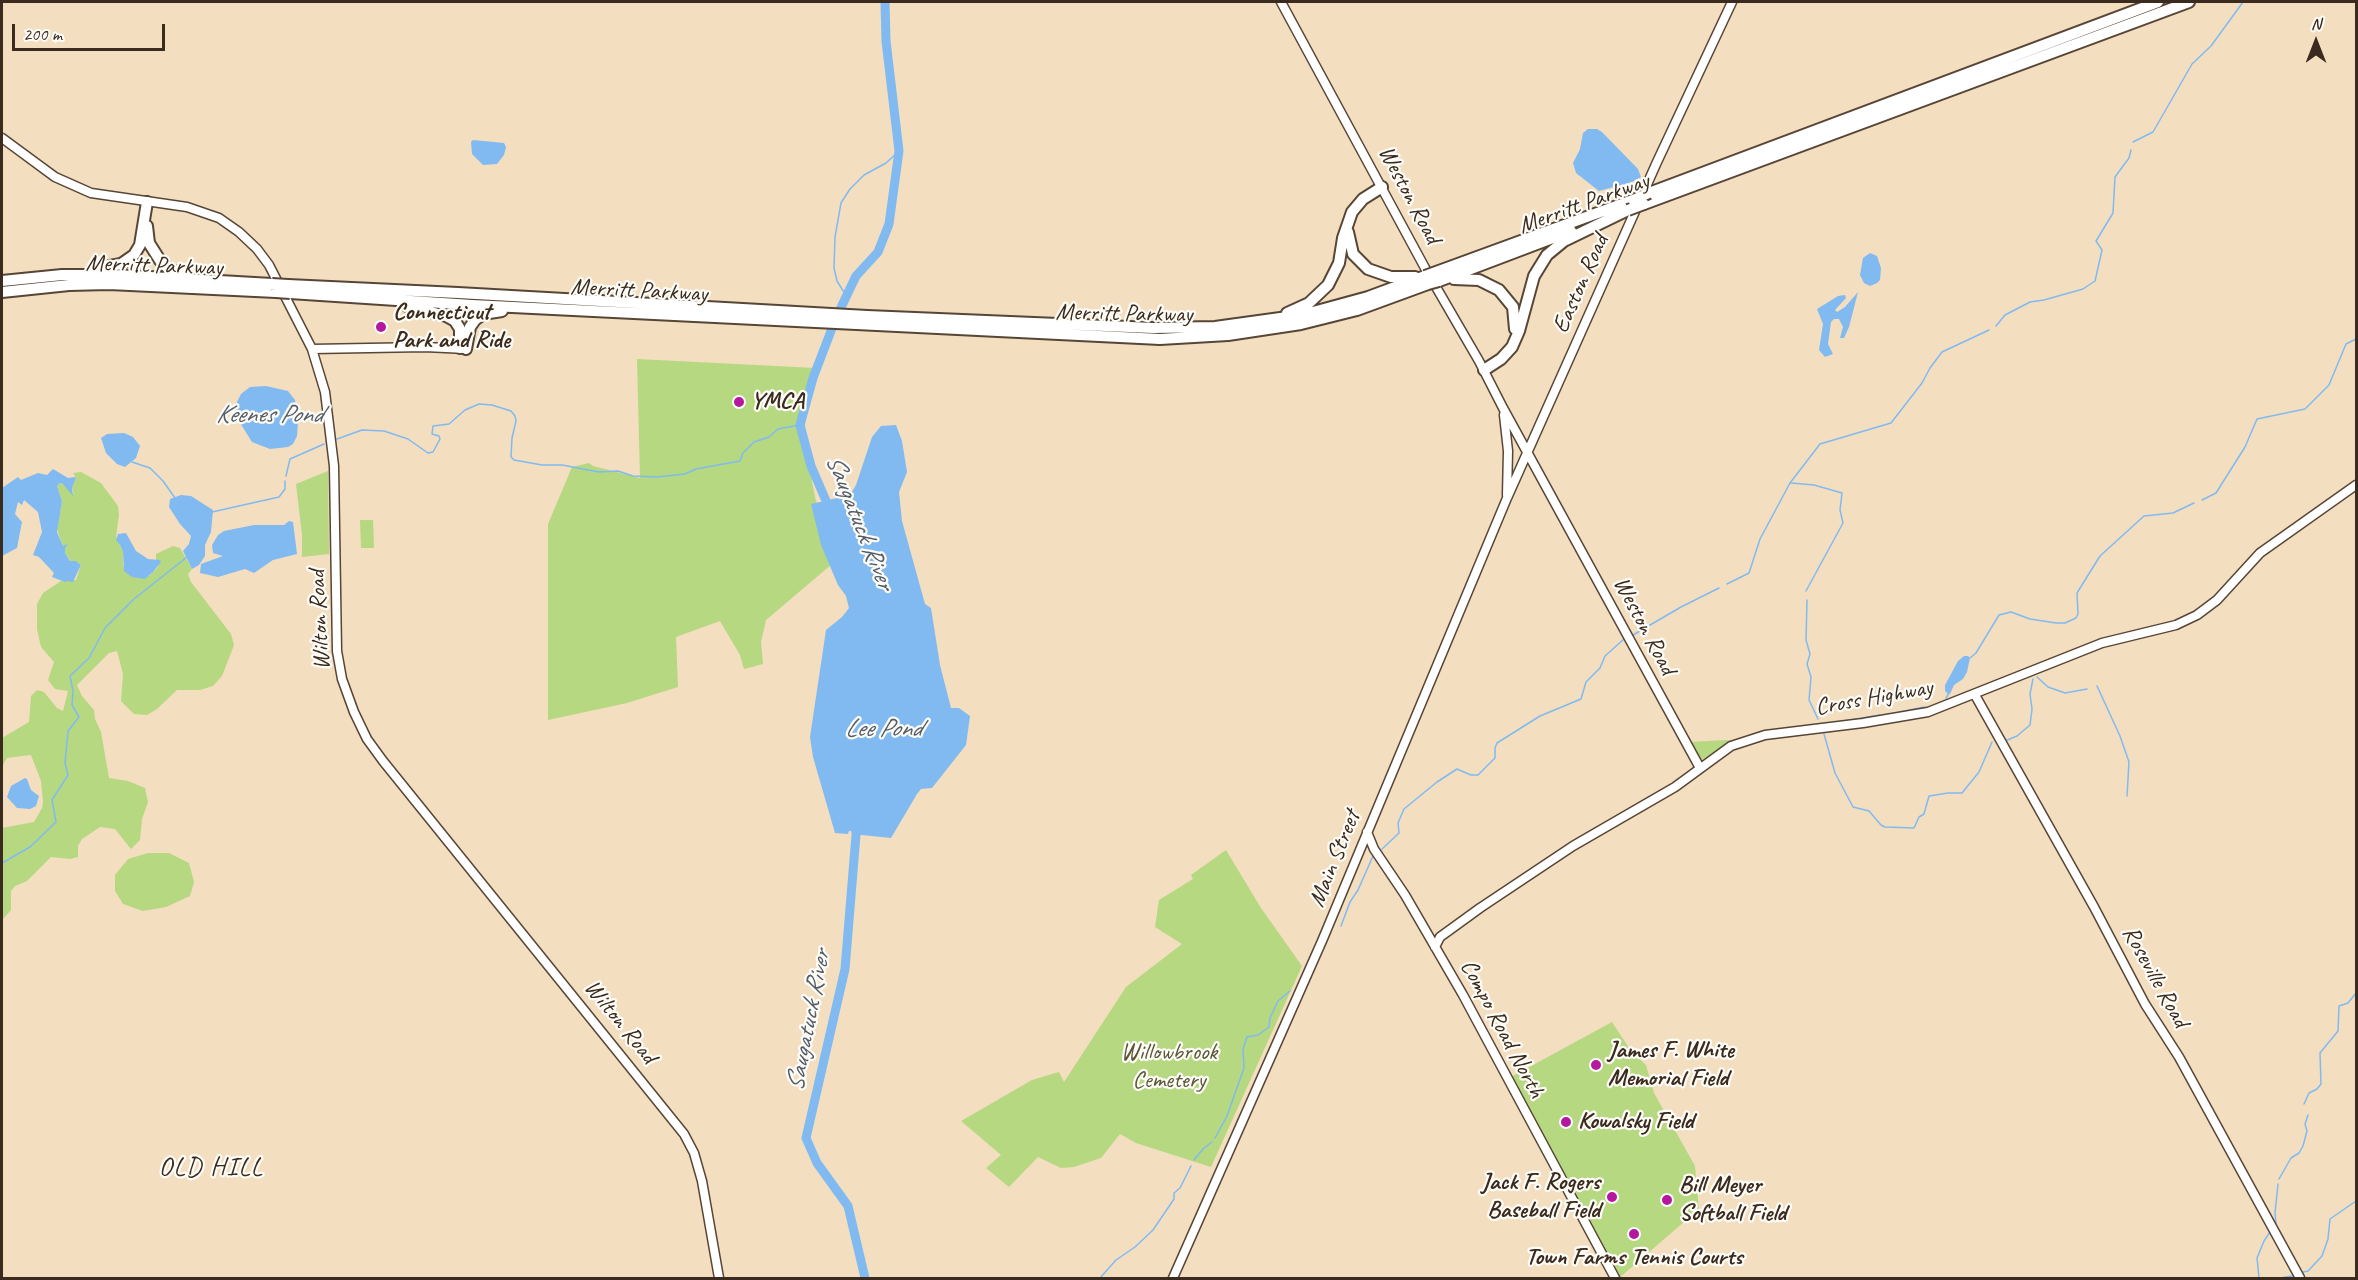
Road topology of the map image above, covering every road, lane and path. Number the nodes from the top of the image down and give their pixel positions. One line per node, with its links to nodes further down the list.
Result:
1 (1281, 2): 6 (main road, Weston Road)
2 (1732, 2): 27 (main road, Easton Road)
3 (2158, 2): 7 (highway, Merritt Parkway)
4 (2189, 2): 7 (highway, Merritt Parkway)
5 (2, 138): 8 (main road, Wilton Road)
6 (1382, 187): 10 (highway); 25 (main road, Weston Road)
7 (1646, 199): 9 (highway, Merritt Parkway, bridge)
8 (147, 202): 12 (highway); 13 (highway); 24 (main road, Wilton Road)
9 (1630, 205): 11 (highway, Merritt Parkway); 22 (highway)
10 (1347, 226): 11 (highway); 21 (highway)
11 (1432, 278): 20 (highway, Merritt Parkway); 21 (highway, Merritt Parkway); 22 (highway)
12 (2, 280): 13 (highway, Merritt Parkway)
13 (237, 282): 14 (highway, Merritt Parkway)
14 (274, 288): 15 (highway, Merritt Parkway, bridge); 16 (highway, Merritt Parkway)
15 (289, 289): 17 (highway, Merritt Parkway); 19 (highway, Merritt Parkway)
16 (2, 292)
17 (353, 297): 18 (highway, Merritt Parkway); 23 (highway)
18 (602, 311): 19 (highway, Merritt Parkway); 23 (highway)
19 (808, 317): 20 (highway, Merritt Parkway)
20 (867, 320): 21 (highway, Merritt Parkway)
21 (1215, 327)
22 (1512, 346): 25 (highway)
23 (463, 348): 24 (main road)
24 (312, 349): 34 (main road, Wilton Road)
25 (1484, 370): 26 (main road, Weston Road)
26 (1503, 408): 27 (main road, Weston Road); 29 (main road, Weston Road)
27 (1528, 452): 29 (main road, Main Street); 31 (main road, Weston Road)
28 (2356, 485): 30 (main road, Cross Highway)
29 (1507, 498): 32 (main road, Main Street)
30 (1975, 695): 31 (main road, Cross Highway); 37 (main road, Roseville Road)
31 (1700, 768): 33 (main road, Cross Highway)
32 (1367, 832): 33 (main road, Compo Road North); 35 (main road, Main Street)
33 (1435, 947): 36 (main road, Compo Road North)
34 (719, 1278)
35 (1173, 1278)
36 (1615, 1278)
37 (2300, 1278)

